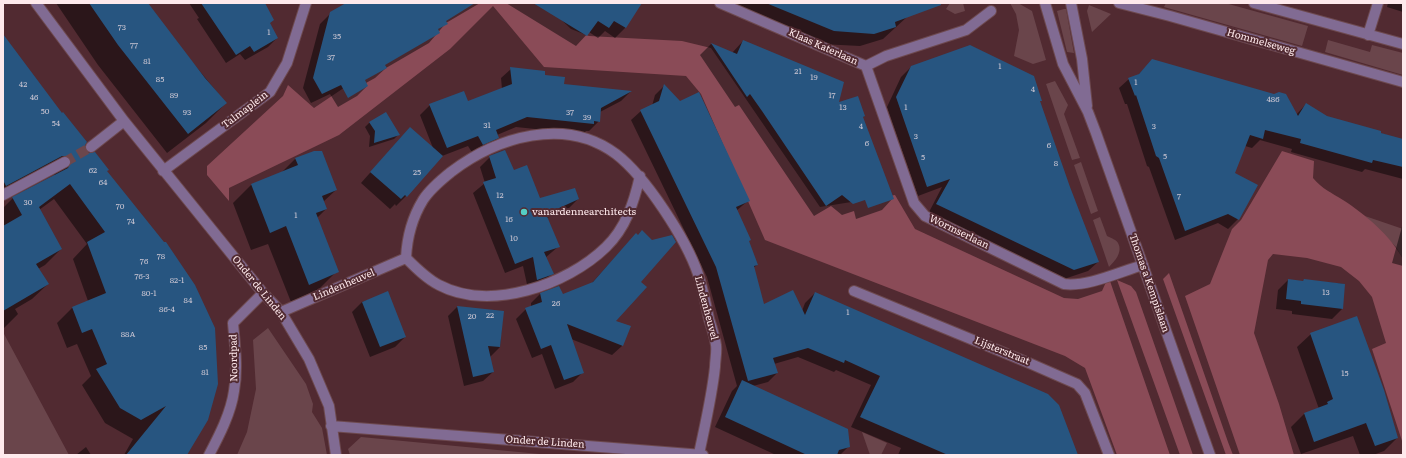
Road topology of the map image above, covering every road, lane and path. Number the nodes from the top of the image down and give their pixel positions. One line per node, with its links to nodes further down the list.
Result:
1 (36, 3): 16 (street, Onder de Linden)
2 (306, 3): 19 (street, Talmaplein)
3 (720, 3): 13 (street, Klaas Katerlaan)
4 (1045, 3): 15 (street, Thomas a Kempislaan)
5 (1071, 3): 15 (street, Thomas a Kempislaan)
6 (1119, 3): 14 (street, Hommelseweg)
7 (1254, 3): 9 (street)
8 (1378, 3): 11 (street)
9 (1284, 7): 11 (street)
10 (991, 11): 13 (street, Klaas Katerlaan)
11 (1368, 34): 12 (street)
12 (1403, 44)
13 (866, 66): 23 (street, Wormserlaan)
14 (1403, 82)
15 (1088, 112): 23 (street, Thomas a Kempislaan)
16 (124, 121): 17 (street); 19 (street, Onder de Linden)
17 (91, 147)
18 (65, 162): 21 (street)
19 (163, 171): 25 (street, Onder de Linden)
20 (640, 176): 22 (street); 22 (street, Lindenheuvel); 31 (street, Lindenheuvel)
21 (3, 195)
22 (406, 258): 26 (street, Lindenheuvel)
23 (1143, 265): 33 (street, Thomas a Kempislaan)
24 (854, 290): 32 (street, Lijsterstraat)
25 (263, 293): 26 (street, Onder de Linden); 29 (street, Noordpad)
26 (281, 312): 27 (street, Onder de Linden)
27 (331, 426): 28 (street, Onder de Linden); 30 (street)
28 (666, 453): 31 (street, Onder de Linden)
29 (209, 455)
30 (336, 455)
31 (701, 455)
32 (1109, 455)
33 (1210, 455)

